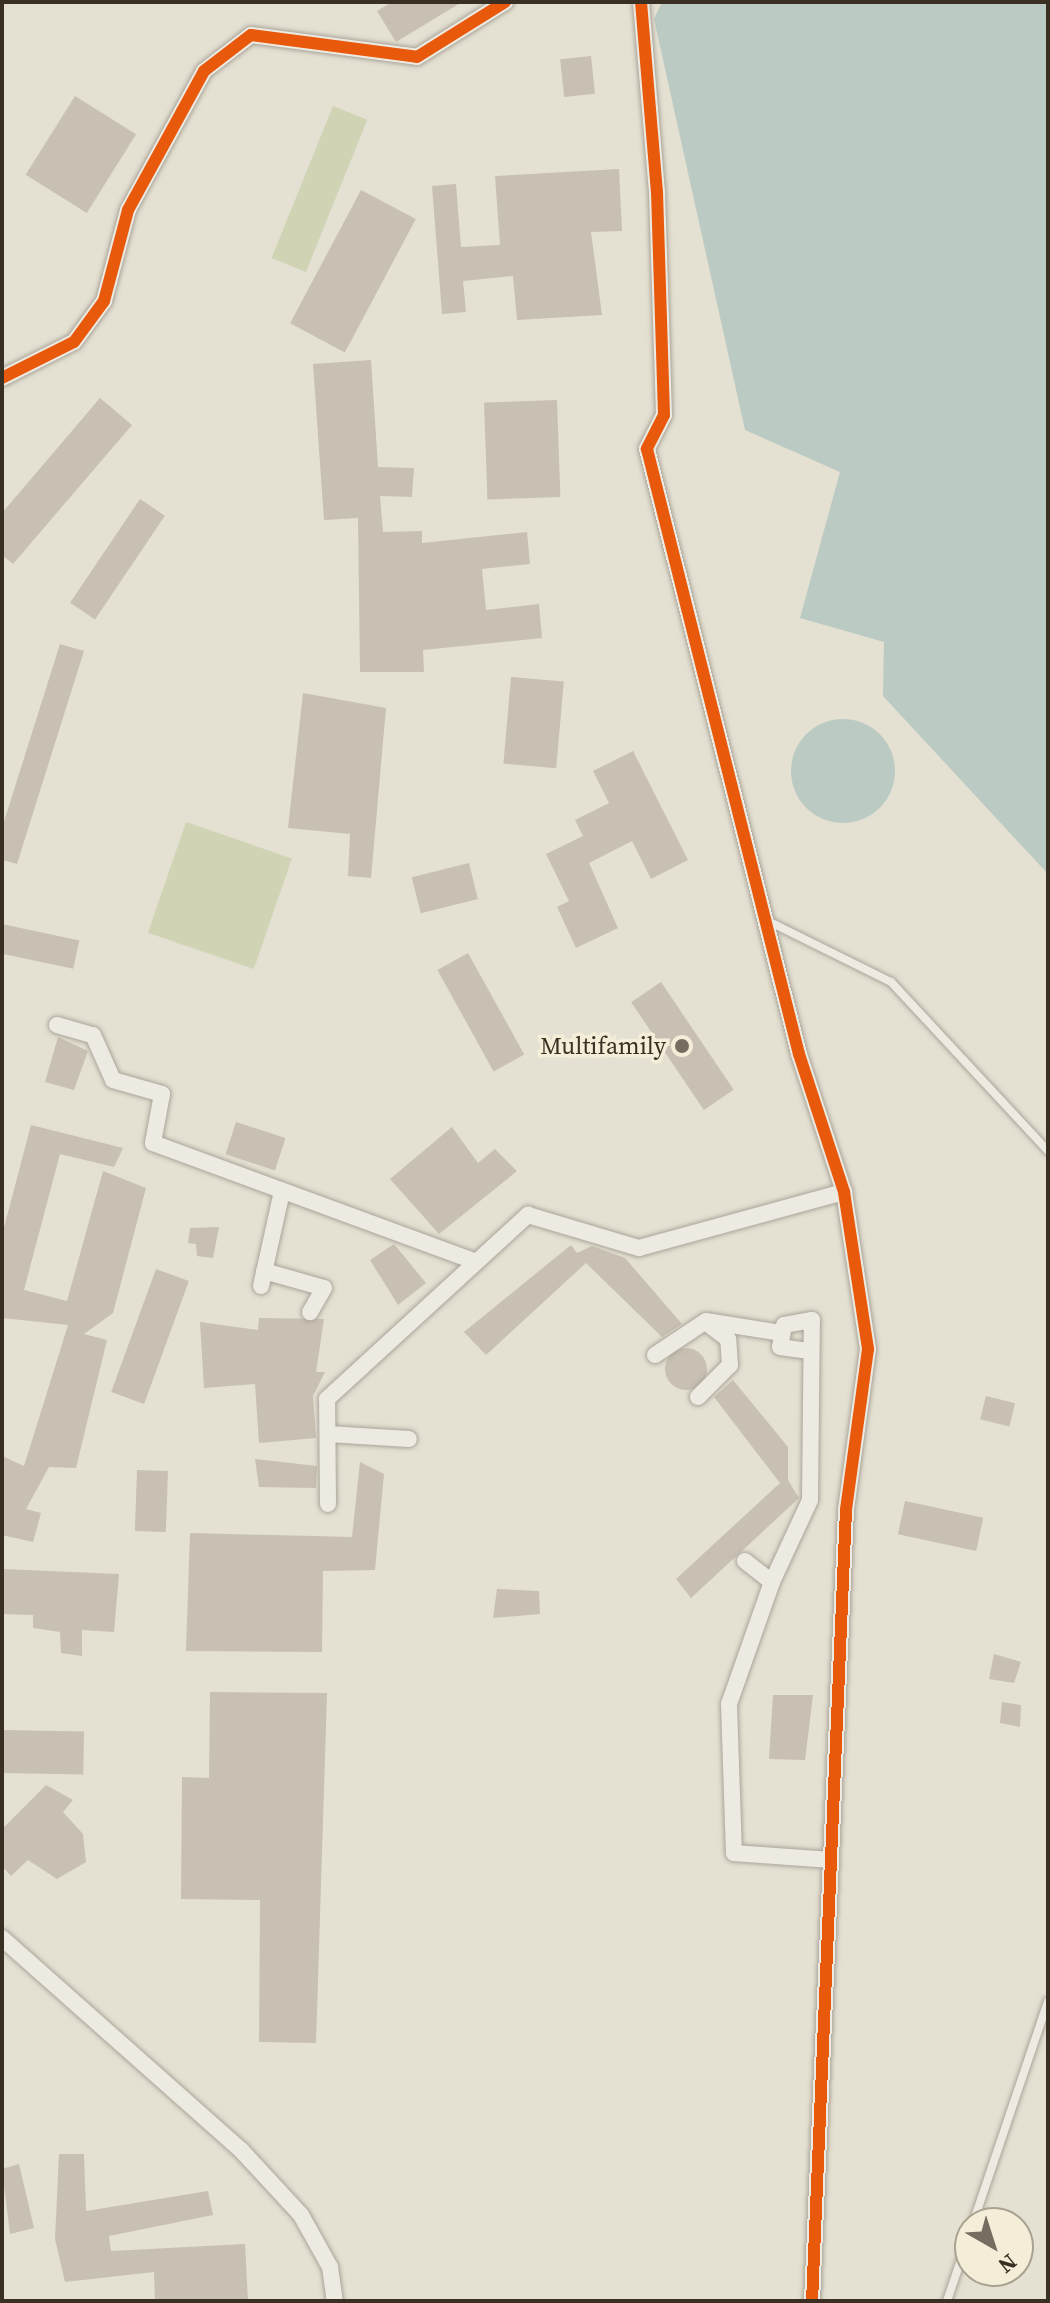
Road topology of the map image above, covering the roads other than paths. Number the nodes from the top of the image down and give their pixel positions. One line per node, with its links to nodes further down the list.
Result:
1 (505, 2): 3 (street)
2 (641, 2): 4 (street)
3 (2, 378)
4 (766, 920): 6 (lane); 8 (street)
5 (57, 1025): 7 (street)
6 (1048, 1151)
7 (282, 1191): 9 (street); 10 (street)
8 (844, 1192): 9 (street); 21 (street)
9 (476, 1262): 16 (street)
10 (310, 1312)
11 (706, 1321): 12 (street); 14 (street); 15 (street)
12 (782, 1333): 13 (street); 13 (street)
13 (808, 1351): 20 (street)
14 (655, 1355)
15 (698, 1397)
16 (328, 1434): 17 (street); 18 (street)
17 (409, 1439)
18 (328, 1504)
19 (745, 1561): 20 (street)
20 (772, 1582): 21 (street)
21 (831, 1860): 27 (street)
22 (2, 1938): 26 (street)
23 (1048, 2001): 24 (lane)
24 (978, 2207)
25 (954, 2280): 28 (lane)
26 (335, 2301)
27 (812, 2301)
28 (947, 2301)

